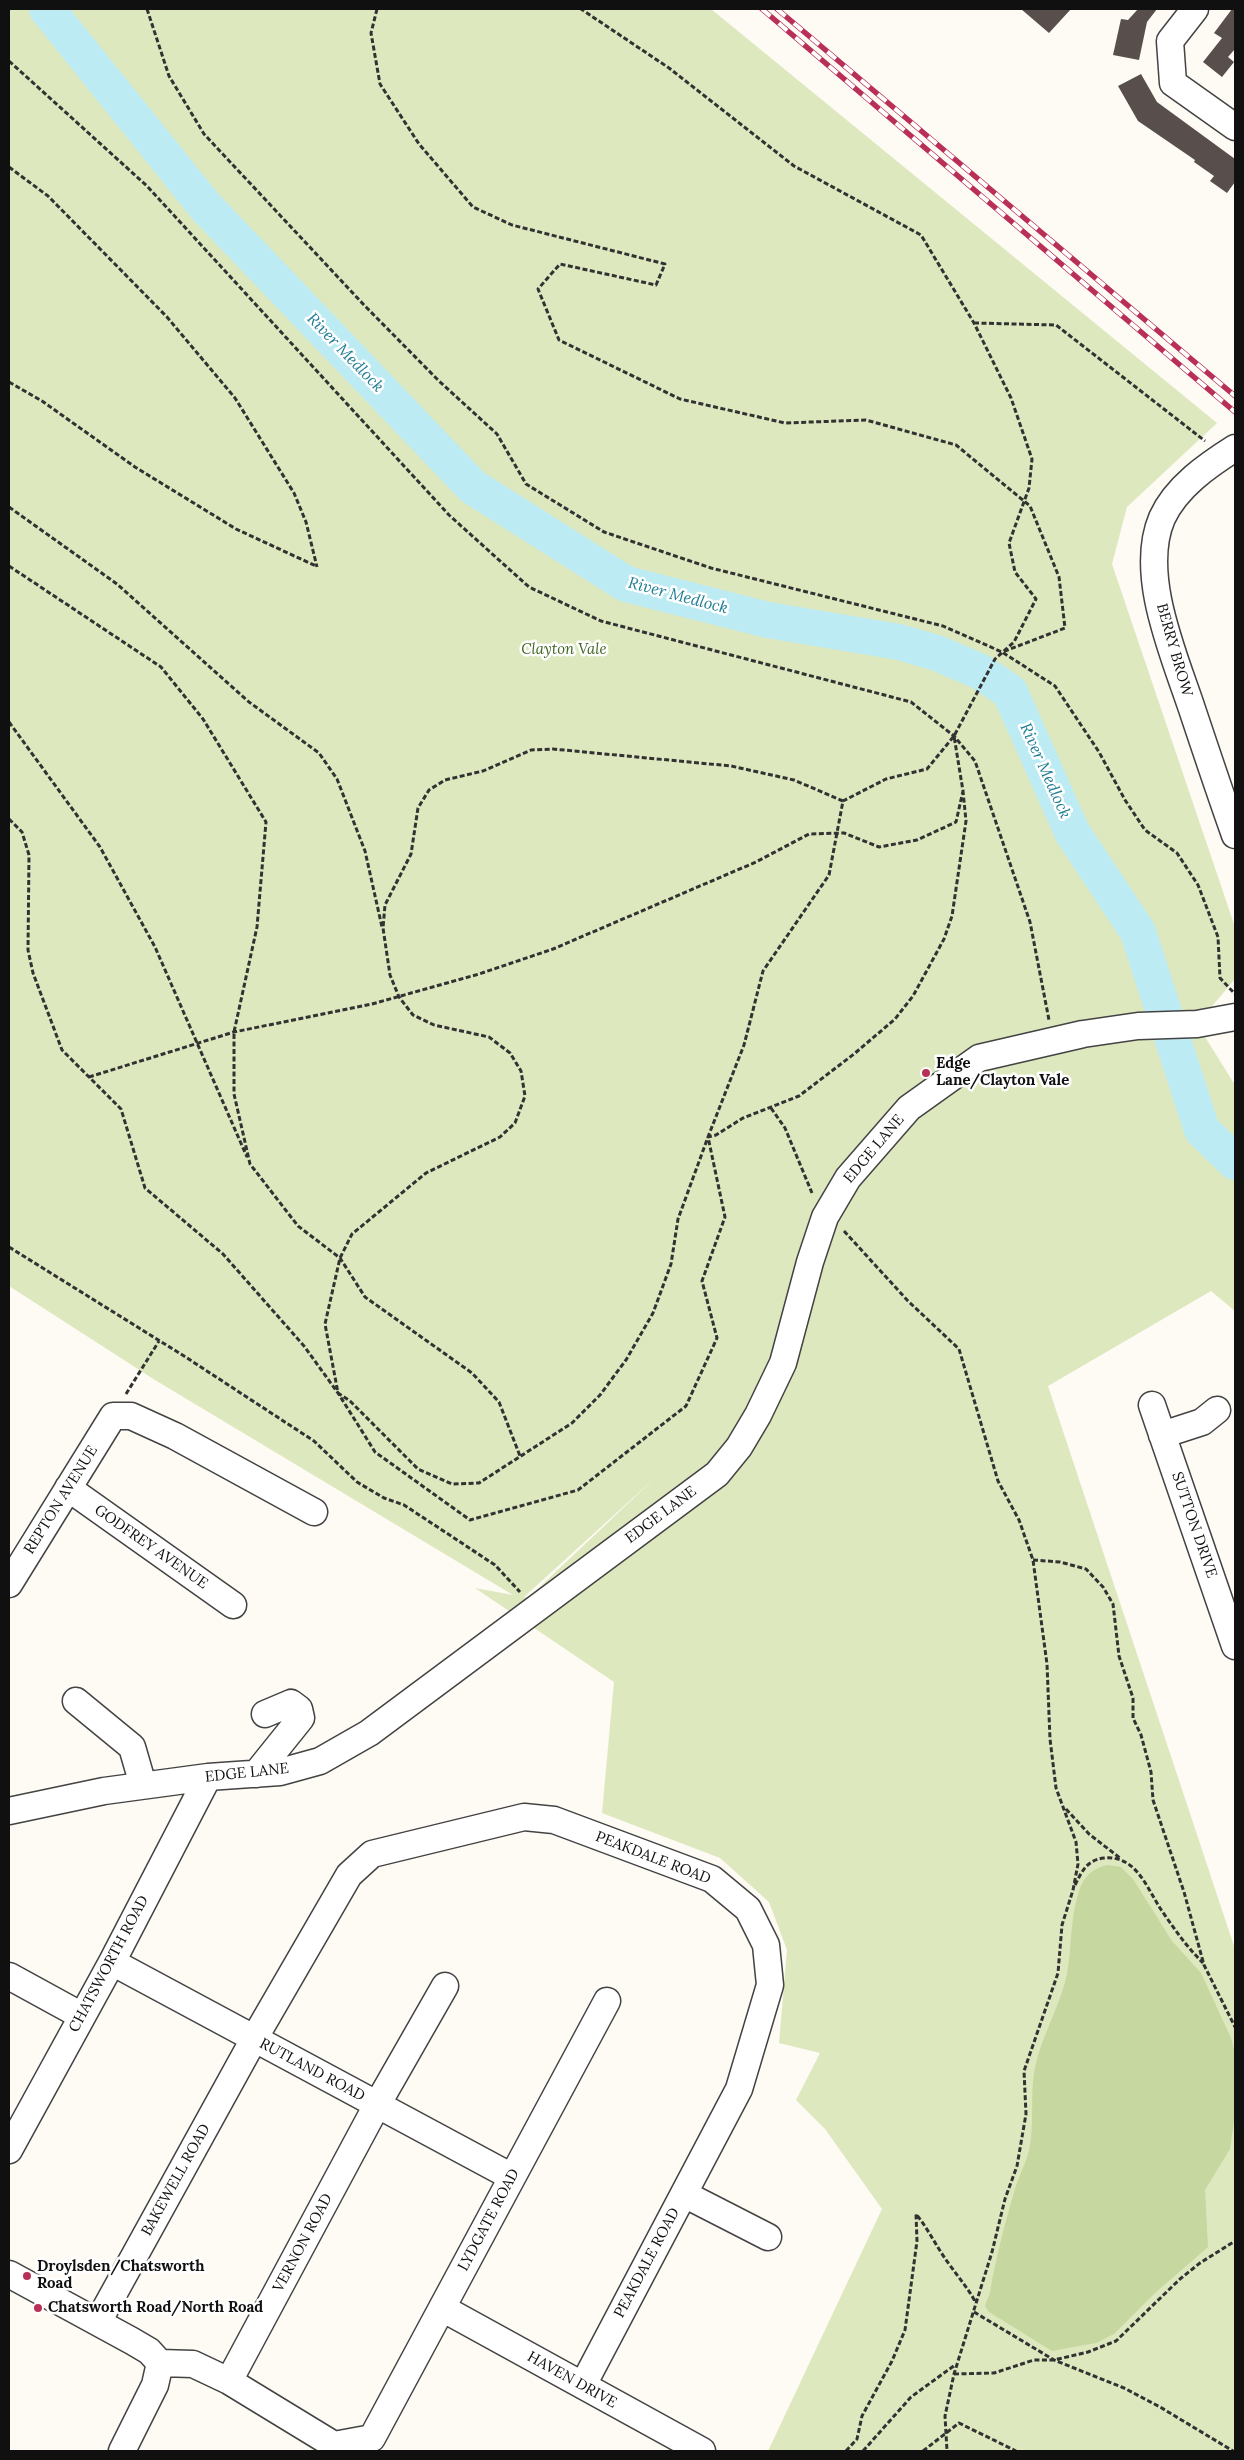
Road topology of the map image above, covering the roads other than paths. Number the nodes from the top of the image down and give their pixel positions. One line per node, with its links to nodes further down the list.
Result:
1 (1195, 9): 2 (street)
2 (1235, 127)
3 (1231, 457): 4 (street, BERRY BROW)
4 (1235, 835)
5 (1235, 1017): 16 (street, EDGE LANE)
6 (1152, 1405): 8 (street, SUTTON DRIVE)
7 (1217, 1410): 8 (street)
8 (1162, 1435): 13 (street, SUTTON DRIVE)
9 (68, 1488): 10 (street, REPTON AVENUE); 11 (street, REPTON AVENUE); 12 (street, GODFREY AVENUE)
10 (314, 1512)
11 (9, 1584)
12 (233, 1605)
13 (1235, 1646)
14 (76, 1701): 18 (street)
15 (265, 1714): 16 (street)
16 (256, 1774): 17 (street, EDGE LANE)
17 (208, 1777): 18 (street, EDGE LANE); 20 (street, CHATSWORTH ROAD)
18 (143, 1785): 19 (street, EDGE LANE)
19 (9, 1811)
20 (112, 1962): 24 (street, CHATSWORTH ROAD); 25 (street, RUTLAND ROAD)
21 (9, 1976): 24 (street)
22 (445, 1986): 26 (street, VERNON ROAD)
23 (607, 2002): 28 (street, LYDGATE ROAD)
24 (82, 2016): 27 (street, CHATSWORTH ROAD)
25 (254, 2038): 26 (street, RUTLAND ROAD); 29 (street, PEAKDALE ROAD); 33 (street, BAKEWELL ROAD)
26 (377, 2105): 28 (street, RUTLAND ROAD); 35 (street, VERNON ROAD)
27 (9, 2150)
28 (512, 2177): 32 (street, LYDGATE ROAD)
29 (684, 2194): 30 (street); 36 (street, PEAKDALE ROAD)
30 (768, 2237)
31 (9, 2274): 33 (street)
32 (442, 2308): 35 (street, LYDGATE ROAD); 36 (street, HAVEN DRIVE)
33 (98, 2322): 34 (street)
34 (160, 2364): 35 (street); 37 (street)
35 (229, 2381)
36 (582, 2386): 38 (street, HAVEN DRIVE)
37 (122, 2451)
38 (702, 2451)

